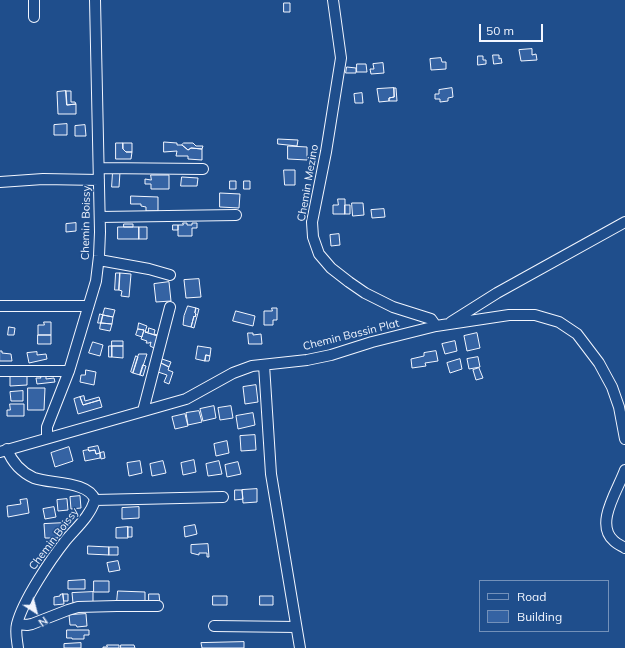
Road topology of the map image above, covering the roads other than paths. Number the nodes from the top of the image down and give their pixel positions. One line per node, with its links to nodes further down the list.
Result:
1 (34, 0): 4 (street)
2 (95, 0): 5 (street, Chemin Boissy)
3 (333, 0): 18 (street, Chemin Mezino)
4 (34, 18)
5 (99, 168): 6 (street); 7 (street, Chemin Boissy)
6 (203, 169)
7 (99, 180): 8 (street); 10 (street, Chemin Boissy)
8 (0, 182)
9 (236, 215): 10 (street)
10 (100, 217): 12 (street, Chemin Boissy)
11 (625, 222): 17 (street)
12 (99, 260): 13 (street); 15 (street, Chemin Boissy)
13 (170, 275)
14 (0, 306): 15 (street)
15 (88, 306): 21 (street, Chemin Boissy)
16 (170, 307): 22 (street)
17 (449, 323): 18 (street, Chemin Bassin Plat); 24 (street, Chemin Bassin Plat)
18 (436, 326): 19 (street, Chemin Bassin Plat)
19 (264, 365): 22 (street, Chemin Bassin Plat); 33 (street)
20 (0, 371): 21 (street)
21 (69, 372): 23 (street, Chemin Boissy)
22 (143, 411): 23 (street, Chemin Bassin Plat)
23 (47, 438): 25 (street, Chemin Bassin Plat)
24 (625, 439)
25 (4, 450): 28 (street)
26 (625, 470): 29 (street)
27 (222, 497): 28 (street)
28 (95, 500): 31 (street, Chemin Boissy)
29 (625, 548)
30 (158, 606): 31 (street)
31 (17, 624): 34 (street, Chemin Boissy)
32 (214, 626): 33 (street)
33 (296, 628): 35 (street)
34 (18, 648)
35 (300, 648)

